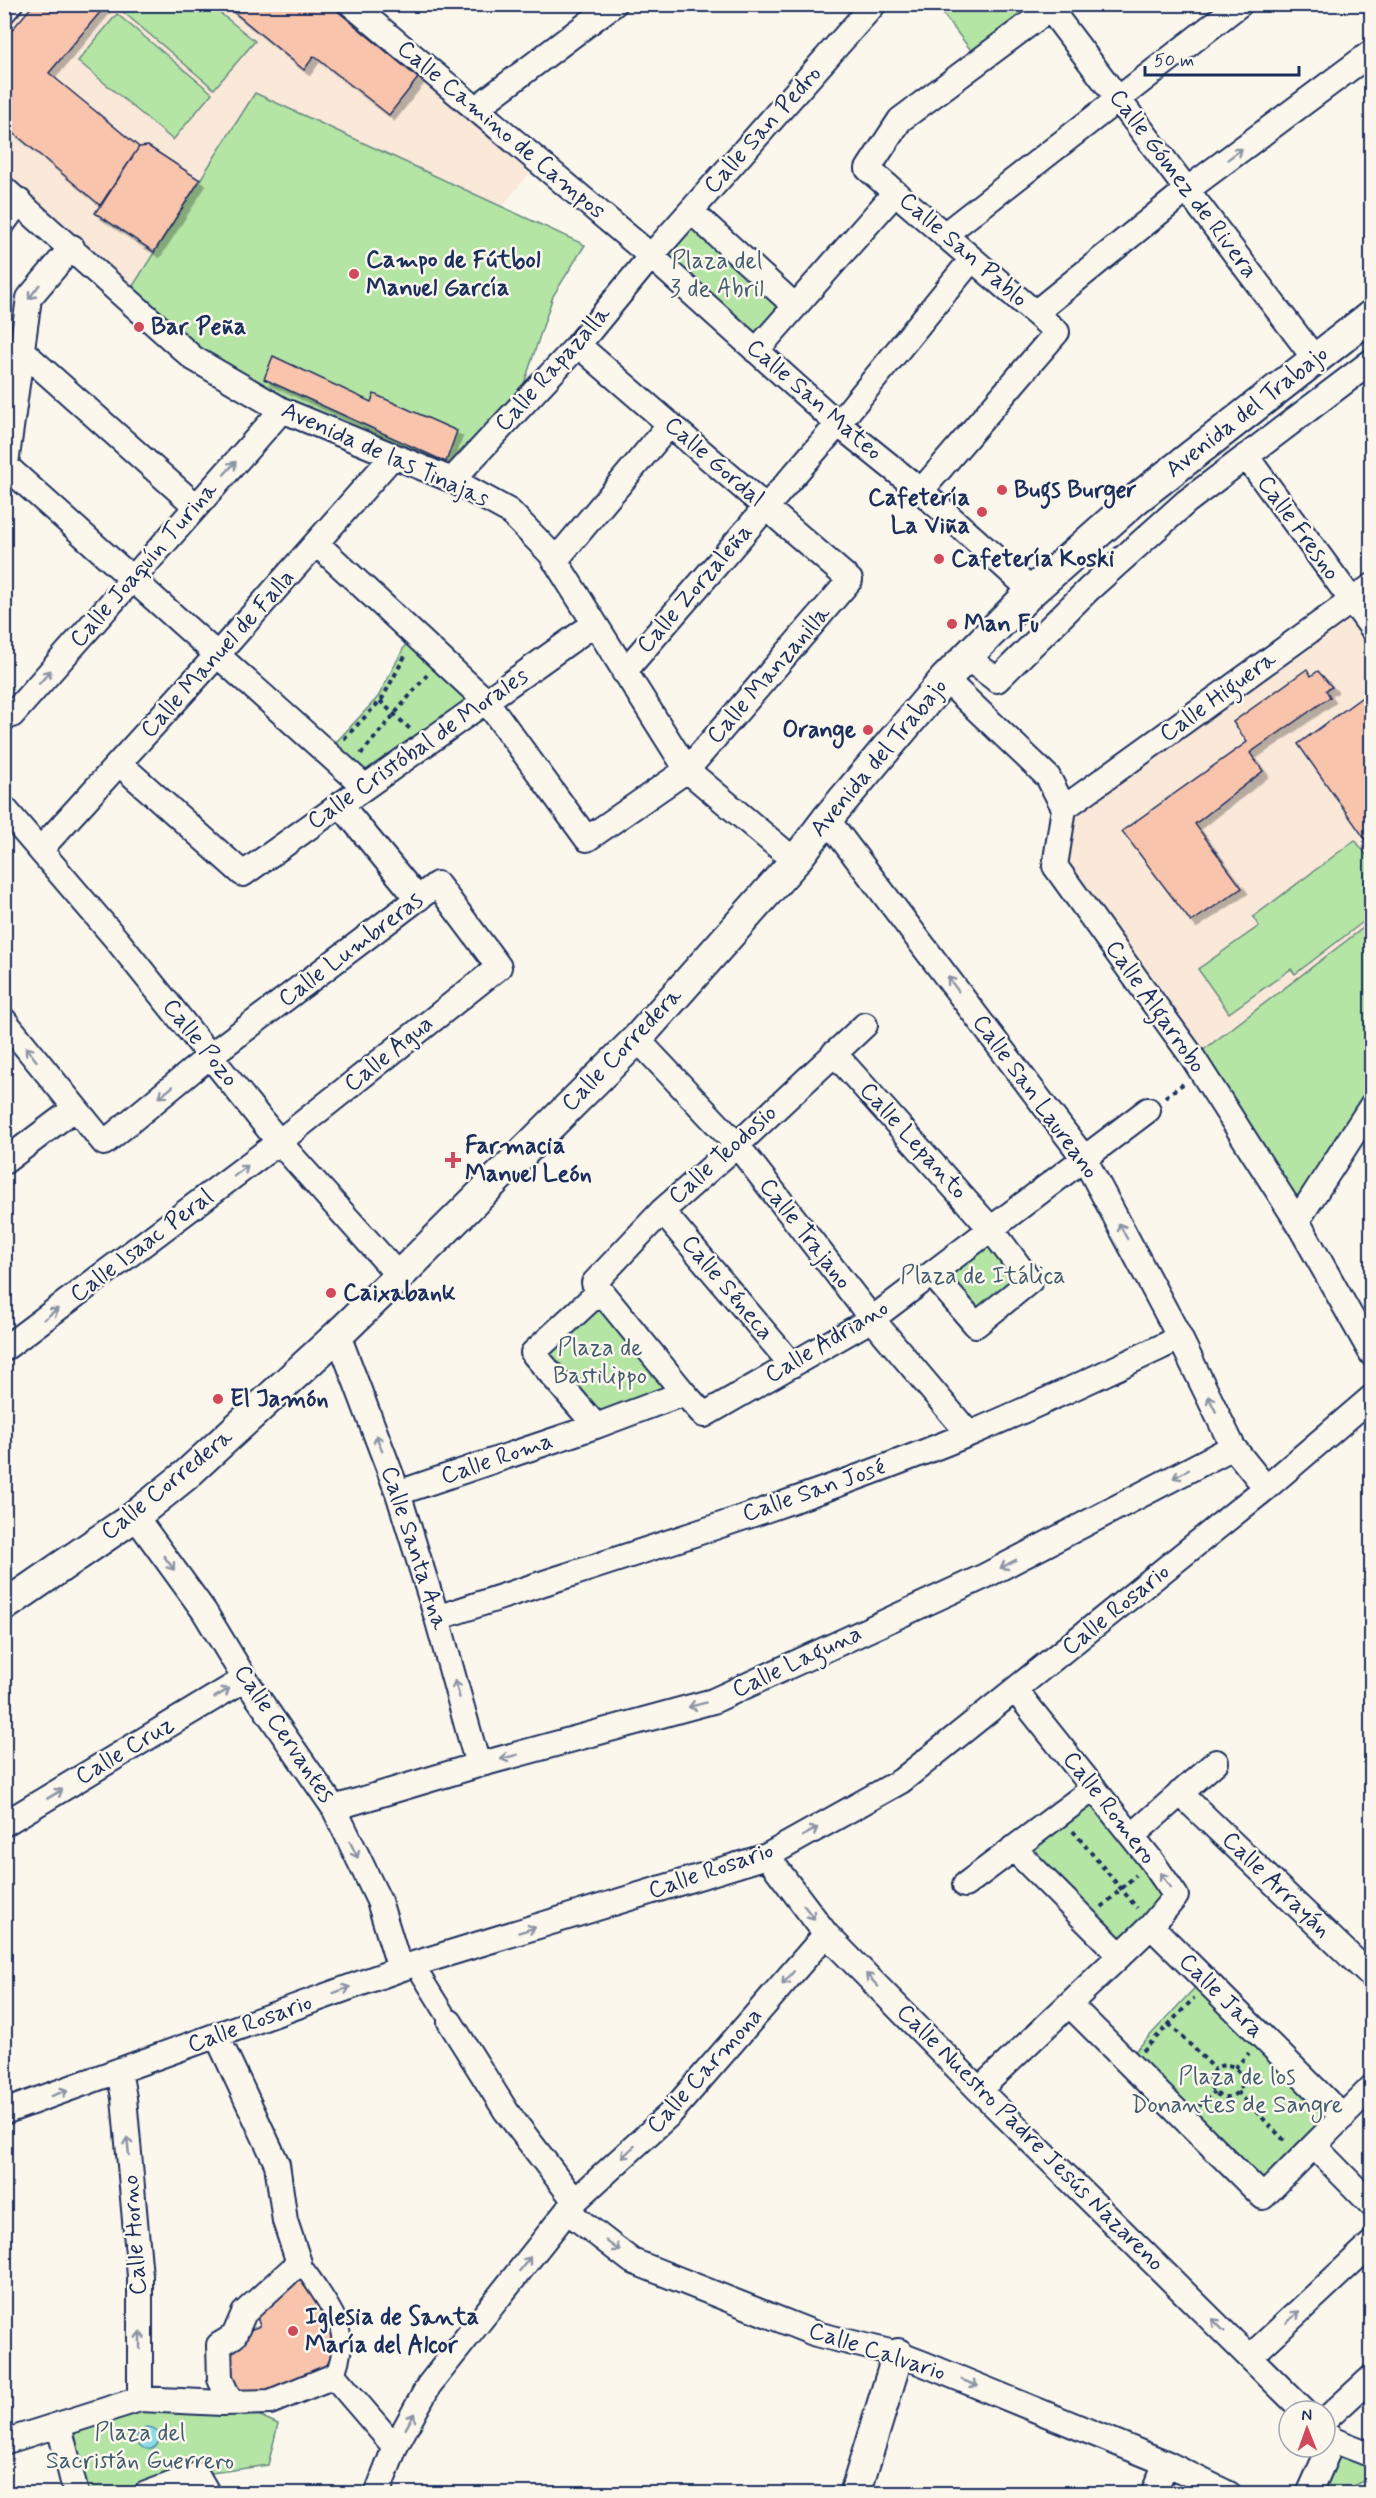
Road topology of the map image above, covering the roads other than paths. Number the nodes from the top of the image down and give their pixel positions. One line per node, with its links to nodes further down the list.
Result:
1 (10, 4): 7 (street)
2 (351, 4): 10 (street, Calle Camino de Campos)
3 (614, 4): 10 (street)
4 (874, 4): 14 (street, Calle San Pedro)
5 (1240, 4): 9 (street)
6 (1053, 7): 9 (street, Calle Gómez de Rivera); 12 (street, Calle San Pablo)
7 (4, 11)
8 (1371, 52): 11 (street, one-way to 8)
9 (1119, 98): 11 (street, Calle Gómez de Rivera); 16 (street)
10 (476, 109): 18 (street, Calle Camino de Campos)
11 (1188, 189): 21 (street); 26 (street, Calle Gómez de Rivera)
12 (895, 193): 16 (street, Calle San Pablo); 20 (street)
13 (12, 195): 15 (street); 17 (street, Avenida de las Tinajas)
14 (691, 211): 18 (street, Calle San Pedro); 20 (street)
15 (4, 222)
16 (944, 235): 19 (street, Calle San Pablo)
17 (72, 247): 24 (street, one-way to 24); 28 (street, Avenida de las Tinajas)
18 (651, 256): 23 (street, Calle Rapazalla); 25 (street, Calle San Mateo)
19 (972, 259): 21 (street, Calle San Pablo); 30 (street, Calle Zorzaleña)
20 (795, 306): 25 (street)
21 (1035, 313): 35 (street, Calle San Pablo)
22 (1371, 315): 26 (street, Avenida del Trabajo)
23 (578, 345): 29 (street, Calle Gordal); 34 (street, Calle Rapazalla)
24 (21, 350): 33 (street); 36 (street)
25 (756, 351): 30 (street, Calle San Mateo)
26 (1315, 359): 43 (street, Avenida del Trabajo)
27 (1371, 361): 32 (street, Avenida del Trabajo)
28 (282, 410): 31 (street, Avenida de las Tinajas); 36 (street, Calle Joaquín Turina, one-way to 28)
29 (670, 424): 37 (street, Calle Gordal); 39 (street)
30 (838, 424): 35 (street, Calle San Mateo); 37 (street, Calle Zorzaleña)
31 (393, 456): 34 (street, Avenida de las Tinajas); 38 (street, Calle Manuel de Falla)
32 (1246, 456): 44 (street, Calle Fresno); 48 (street, Avenida del Trabajo)
33 (5, 472): 40 (street)
34 (452, 480): 39 (street, Avenida de las Tinajas)
35 (921, 491): 43 (street, Calle San Mateo)
36 (195, 506): 40 (street, Calle Joaquín Turina)
37 (766, 507): 41 (street, Calle Gordal); 49 (street, Calle Zorzaleña)
38 (316, 543): 47 (street, Calle Manuel de Falla); 51 (street)
39 (555, 561): 45 (street, Avenida de las Tinajas)
40 (132, 578): 47 (street); 52 (street, Calle Joaquín Turina, one-way to 40)
41 (850, 580): 54 (street, Calle Manzanilla)
42 (1371, 585): 44 (street, Calle Higuera)
43 (1032, 591): 48 (street, Avenida del Trabajo)
44 (1351, 601): 46 (street, Calle Fresno); 58 (street, Calle Higuera)
45 (594, 624): 49 (street, Avenida de las Tinajas); 51 (street, Calle Cristóbal de Morales)
46 (1371, 628)
47 (218, 654): 53 (street, Calle Manuel de Falla); 55 (street)
48 (966, 657): 50 (street, Avenida del Trabajo)
49 (624, 672): 54 (street, Avenida de las Tinajas)
50 (945, 679): 58 (street); 59 (street, Avenida del Trabajo)
51 (487, 702): 54 (street, Calle Manzanilla); 55 (street, Calle Cristóbal de Morales)
52 (4, 718)
53 (120, 764): 56 (street, Calle Cristóbal de Morales); 60 (street, Calle Manuel de Falla)
54 (687, 770): 61 (street, Avenida de las Tinajas)
55 (347, 771): 56 (street, Calle Cristóbal de Morales)
56 (340, 804): 62 (street)
57 (4, 808): 60 (street, Calle Pozo)
58 (1064, 808): 77 (street, Calle Algarrobo)
59 (827, 819): 61 (street, Avenida del Trabajo); 74 (street, Calle San Laureano, one-way to 59)
60 (39, 849): 68 (street, Calle Pozo)
61 (795, 861): 66 (street, Calle Corredera)
62 (418, 899): 63 (street, Calle Lumbreras); 68 (street, Calle Lumbreras)
63 (499, 967): 72 (street, Calle Agua)
64 (5, 1022): 70 (street, one-way to 64)
65 (865, 1025): 67 (street, Calle Teodosio)
66 (636, 1039): 73 (street, Calle Trajano); 80 (street, Calle Corredera)
67 (834, 1053): 73 (street, Calle Teodosio); 78 (street, Calle Lepanto)
68 (211, 1055): 70 (street, Calle Lumbreras, one-way to 70); 72 (street, Calle Pozo)
69 (1371, 1105): 77 (street)
70 (74, 1109): 75 (street)
71 (1148, 1110): 74 (street, Calle Adriano)
72 (279, 1142): 80 (street, Calle Pozo); 85 (street, Calle Isaac Peral, one-way to 72)
73 (736, 1145): 76 (street, Calle Teodosio); 82 (street, Calle Trajano)
74 (1084, 1158): 78 (street, Calle Adriano); 84 (street, Calle San Laureano, one-way to 74)
75 (4, 1162)
76 (662, 1211): 81 (street, Calle Teodosio); 87 (street, Calle Séneca)
77 (1297, 1221): 86 (street, Calle Algarrobo)
78 (991, 1229): 79 (street, Calle Adriano); 79 (street)
79 (932, 1274): 82 (street, Calle Adriano)
80 (399, 1276): 83 (street, Calle Corredera)
81 (600, 1291): 88 (street); 90 (street)
82 (872, 1319): 87 (street, Calle Adriano); 91 (street, Calle Trajano)
83 (338, 1335): 94 (street, Calle Santa Ana, one-way to 83); 95 (street, Calle Corredera)
84 (1180, 1338): 91 (street, Calle San José); 92 (street, Calle San Laureano, one-way to 84)
85 (4, 1349)
86 (1371, 1354)
87 (792, 1365): 88 (street, Calle Adriano)
88 (684, 1393): 90 (street)
89 (1371, 1397): 93 (street, Calle Rosario)
90 (596, 1426): 94 (street, Calle Roma)
91 (969, 1434): 97 (street, Calle San José)
92 (1233, 1447): 93 (street, Calle San Laureano); 101 (street, Calle Laguna, one-way to 101)
93 (1266, 1488): 99 (street, Calle Rosario)
94 (398, 1493): 97 (street, Calle Santa Ana)
95 (135, 1516): 96 (street, Calle Corredera); 98 (street, Calle Cervantes, one-way to 98)
96 (4, 1606)
97 (437, 1618): 101 (street, Calle Santa Ana, one-way to 97)
98 (245, 1678): 104 (street, Calle Cervantes); 105 (street, Calle Cruz, one-way to 98)
99 (1016, 1691): 102 (street, Calle Romero); 108 (street, Calle Rosario, one-way to 99)
100 (1216, 1762): 103 (street)
101 (478, 1765): 104 (street, Calle Laguna)
102 (1094, 1788): 106 (street, Calle Romero); 107 (street)
103 (1180, 1793): 106 (street); 114 (street, Calle Arrayán)
104 (334, 1808): 113 (street, Calle Cervantes, one-way to 113)
105 (4, 1824)
106 (1132, 1836): 110 (street, Calle Romero, one-way to 106)
107 (1013, 1848): 109 (street); 112 (street)
108 (767, 1856): 111 (street, Calle Nuestro Padre Jesús Nazareno, one-way to 111); 113 (street, Calle Rosario, one-way to 108)
109 (965, 1885)
110 (1151, 1926): 112 (street); 122 (street, Calle Jara)
111 (826, 1934): 120 (street, Calle Nuestro Padre Jesús Nazareno, one-way to 111); 125 (street, Calle Carmona, one-way to 125)
112 (1120, 1955): 115 (street)
113 (407, 1967): 116 (street); 117 (street, Calle Rosario, one-way to 113)
114 (1371, 1977)
115 (1069, 2004): 120 (street); 123 (street)
116 (450, 2022): 125 (street, Calle Calvario)
117 (217, 2036): 118 (street, Calle Rosario); 127 (street)
118 (119, 2071): 121 (street, Calle Rosario, one-way to 118); 132 (street, Calle Horno, one-way to 118)
119 (1371, 2087): 122 (street)
120 (979, 2090): 129 (street, Calle Nuestro Padre Jesús Nazareno, one-way to 120)
121 (4, 2112)
122 (1342, 2117): 123 (street)
123 (1307, 2152): 124 (street)
124 (1371, 2205)
125 (571, 2206): 128 (street, Calle Calvario, one-way to 128); 139 (street, Calle Carmona, one-way to 125)
126 (1371, 2243): 129 (street, one-way to 126)
127 (299, 2263): 130 (street); 134 (street)
128 (898, 2354): 142 (street, Calle Calvario, one-way to 142); 147 (street)
129 (1251, 2357): 133 (street, Calle Nuestro Padre Jesús Nazareno)
130 (334, 2376): 134 (street); 139 (street)
131 (1371, 2377): 135 (street)
132 (140, 2399): 134 (street); 136 (street)
133 (1292, 2399)
134 (231, 2403)
135 (1337, 2420)
136 (59, 2426): 138 (street); 144 (street)
137 (1337, 2436): 140 (street)
138 (4, 2442)
139 (395, 2447): 146 (street, Calle Carmona)
140 (1371, 2455)
141 (1319, 2459): 150 (street)
142 (1166, 2463): 148 (street); 149 (street, Calle Calvario)
143 (202, 2484): 145 (street)
144 (76, 2493)
145 (146, 2493)
146 (377, 2493)
147 (855, 2493)
148 (1153, 2493)
149 (1229, 2493)
150 (1309, 2493)

